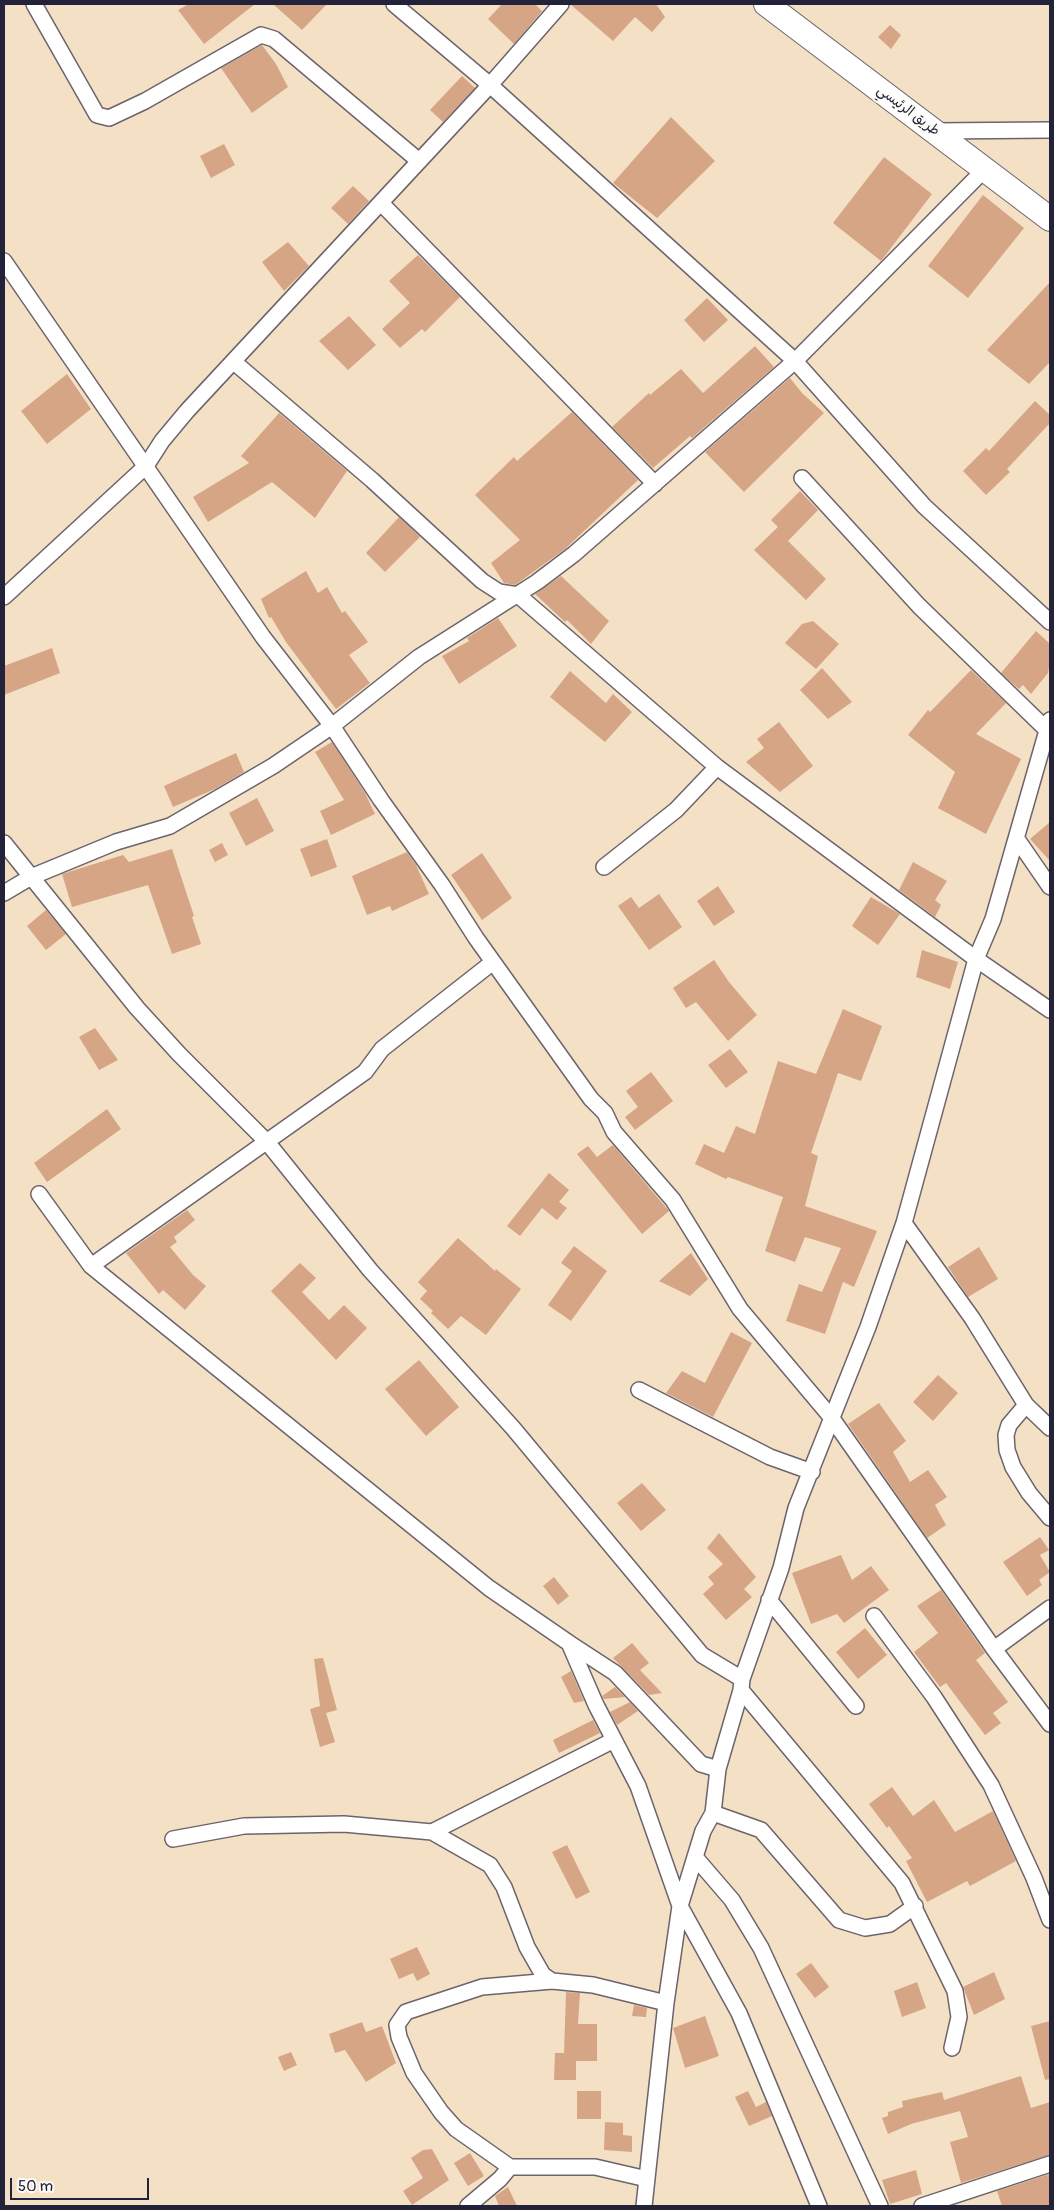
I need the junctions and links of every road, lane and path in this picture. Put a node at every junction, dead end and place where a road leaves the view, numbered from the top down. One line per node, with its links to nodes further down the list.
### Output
1 (34, 4): 8 (street)
2 (394, 4): 5 (street)
3 (561, 4): 5 (street)
4 (766, 4): 7 (main road, طريق الرئيسي)
5 (490, 85): 8 (street); 13 (street)
6 (1050, 130): 7 (street)
7 (935, 132): 9 (main road, طريق الرئيسي)
8 (419, 161): 10 (street)
9 (984, 170): 11 (main road, طريق الرئيسي); 13 (street)
10 (381, 203): 14 (street); 17 (street)
11 (1050, 219)
12 (4, 261): 15 (street)
13 (795, 361): 17 (street); 20 (street)
14 (234, 362): 15 (street); 18 (street)
15 (146, 466): 19 (street); 22 (street)
16 (802, 478): 21 (street)
17 (655, 484): 18 (street)
18 (518, 595): 22 (street); 23 (street)
19 (4, 597)
20 (1050, 622)
21 (1049, 725): 24 (street)
22 (332, 726): 27 (street); 31 (street)
23 (717, 767): 26 (street); 30 (street)
24 (1016, 839): 28 (street); 30 (street)
25 (4, 843): 27 (street)
26 (604, 867)
27 (31, 877): 29 (street); 33 (street)
28 (1050, 887)
29 (4, 893)
30 (976, 959): 32 (street); 35 (street)
31 (493, 962): 33 (street); 39 (street)
32 (1050, 1010)
33 (267, 1142): 36 (street); 48 (street)
34 (39, 1194): 36 (street)
35 (904, 1223): 38 (street); 39 (street)
36 (91, 1266): 46 (street)
37 (639, 1390): 41 (street)
38 (1026, 1405): 40 (street); 42 (street)
39 (831, 1417): 41 (street); 47 (street)
40 (1050, 1428)
41 (812, 1472): 43 (street)
42 (1050, 1518)
43 (769, 1600): 48 (street); 49 (street)
44 (1050, 1608): 47 (street)
45 (874, 1616): 59 (street)
46 (569, 1643): 51 (street); 52 (street)
47 (994, 1649): 50 (street)
48 (742, 1684): 52 (street); 58 (street)
49 (856, 1706)
50 (1050, 1724)
51 (614, 1740): 54 (street); 57 (street)
52 (718, 1769): 53 (street)
53 (713, 1813): 56 (street); 58 (street)
54 (432, 1832): 55 (street); 60 (street)
55 (173, 1839)
56 (695, 1857): 57 (street); 69 (street)
57 (680, 1906): 61 (street); 68 (street)
58 (915, 1906): 62 (street)
59 (1050, 1920)
60 (552, 1981): 61 (street); 64 (street)
61 (666, 2003): 65 (street)
62 (952, 2048)
63 (1050, 2164): 70 (street)
64 (510, 2167): 65 (street); 66 (street)
65 (646, 2179): 67 (street)
66 (468, 2206)
67 (644, 2206)
68 (819, 2206)
69 (880, 2206)
70 (922, 2206)

